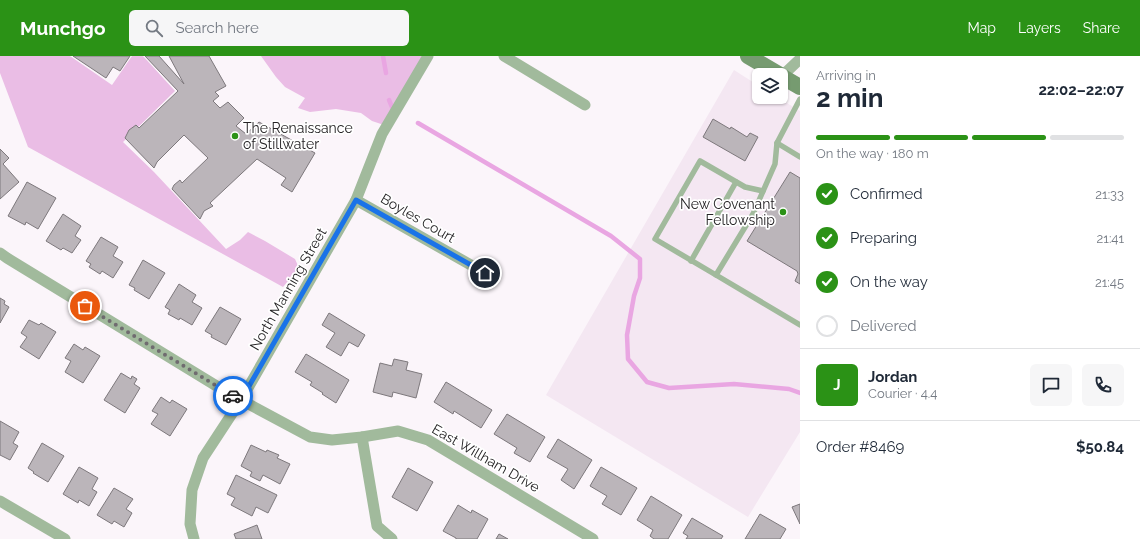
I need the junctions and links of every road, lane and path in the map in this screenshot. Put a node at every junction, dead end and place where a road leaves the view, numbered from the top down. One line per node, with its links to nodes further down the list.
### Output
1 (428, 56): 15 (street, North Manning Street)
2 (504, 56): 10 (street)
3 (748, 56): 5 (main road)
4 (800, 59): 6 (street)
5 (768, 68)
6 (788, 70)
7 (788, 80): 8 (main road)
8 (800, 87)
9 (800, 99): 11 (lane)
10 (585, 105)
11 (777, 143): 12 (lane); 14 (lane)
12 (800, 157)
13 (736, 182): 14 (lane); 17 (lane); 17 (lane)
14 (763, 191): 19 (lane)
15 (356, 200): 18 (street, Boyles Court); 21 (street, North Manning Street)
16 (0, 253): 21 (street, East Willham Drive)
17 (691, 260): 19 (lane)
18 (485, 273)
19 (716, 275): 20 (lane)
20 (800, 326)
21 (241, 400): 22 (street, East Willham Drive); 25 (street, North Manning Street)
22 (362, 437): 26 (street); 27 (street, East Willham Drive)
23 (0, 501): 24 (street)
24 (65, 539)
25 (194, 539)
26 (392, 539)
27 (593, 539)

